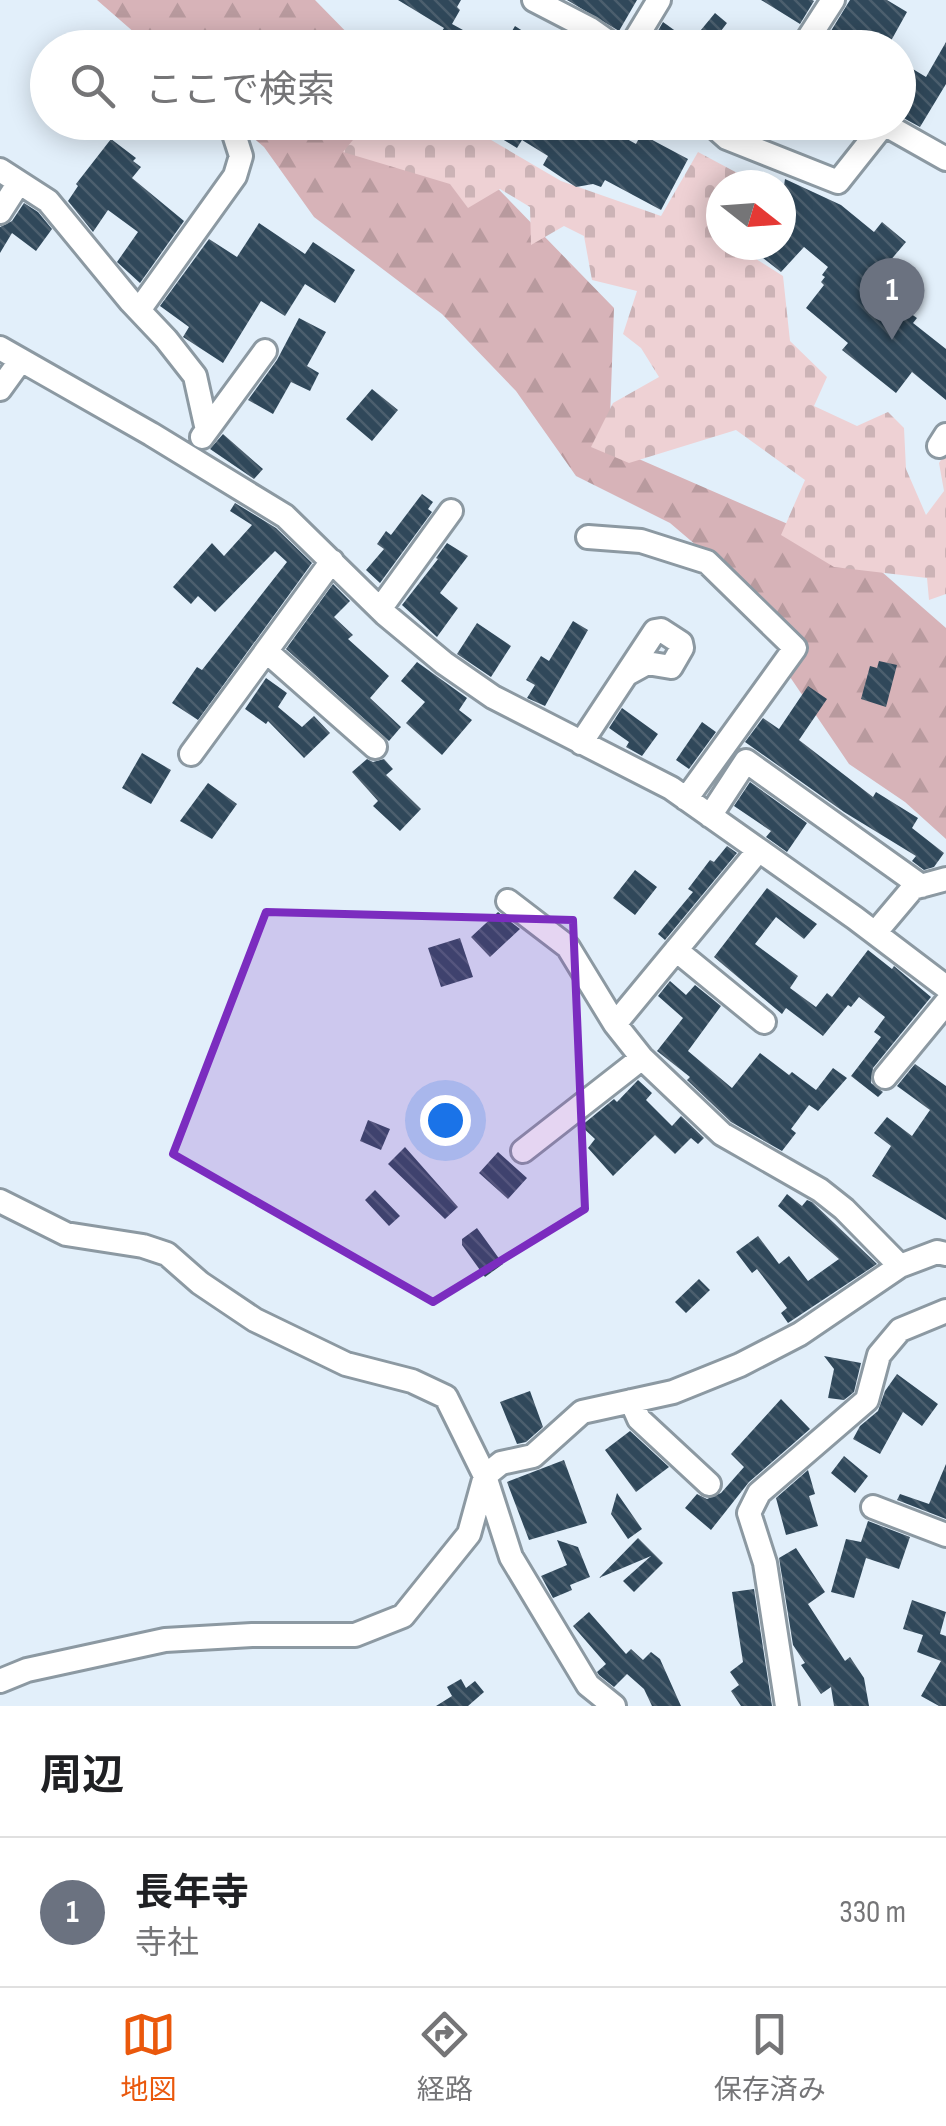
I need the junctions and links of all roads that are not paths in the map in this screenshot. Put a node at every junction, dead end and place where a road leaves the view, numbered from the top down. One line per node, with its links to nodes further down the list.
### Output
1 (534, 0): 4 (street)
2 (659, 0): 5 (street)
3 (833, 0): 6 (street)
4 (591, 30)
5 (641, 30)
6 (814, 30)
7 (236, 140): 16 (street)
8 (732, 140): 12 (street)
9 (741, 140): 12 (street)
10 (871, 140): 12 (street)
11 (912, 140): 13 (street)
12 (739, 143)
13 (946, 159)
14 (9, 177): 15 (street); 16 (street)
15 (0, 212)
16 (139, 310): 21 (street)
17 (0, 348): 19 (street)
18 (265, 351): 21 (street)
19 (21, 360): 20 (street); 22 (street)
20 (0, 389)
21 (207, 430): 22 (street)
22 (188, 456): 25 (street)
23 (451, 511): 26 (street)
24 (588, 537): 32 (street)
25 (332, 561): 26 (street); 27 (street)
26 (380, 609): 29 (street)
27 (266, 651): 30 (street); 31 (street)
28 (627, 674): 29 (street)
29 (581, 743): 32 (street)
30 (375, 747)
31 (191, 754)
32 (686, 798): 33 (street)
33 (710, 816): 34 (street); 36 (street)
34 (758, 851): 38 (street); 39 (street)
35 (946, 879): 36 (street)
36 (921, 886): 38 (street)
37 (508, 901): 43 (street)
38 (875, 933): 40 (street)
39 (676, 950): 42 (street); 43 (street)
40 (946, 987)
41 (946, 1003): 45 (street)
42 (764, 1022)
43 (615, 1024): 44 (street)
44 (642, 1058): 46 (street); 49 (street)
45 (885, 1077)
46 (523, 1151)
47 (0, 1201): 52 (street)
48 (946, 1254): 49 (street)
49 (900, 1266): 51 (street)
50 (946, 1310): 58 (street)
51 (632, 1401): 52 (street); 53 (street)
52 (486, 1476): 56 (street); 57 (street)
53 (708, 1484)
54 (873, 1506): 55 (street)
55 (946, 1535)
56 (0, 1681)
57 (614, 1706)
58 (787, 1706)

